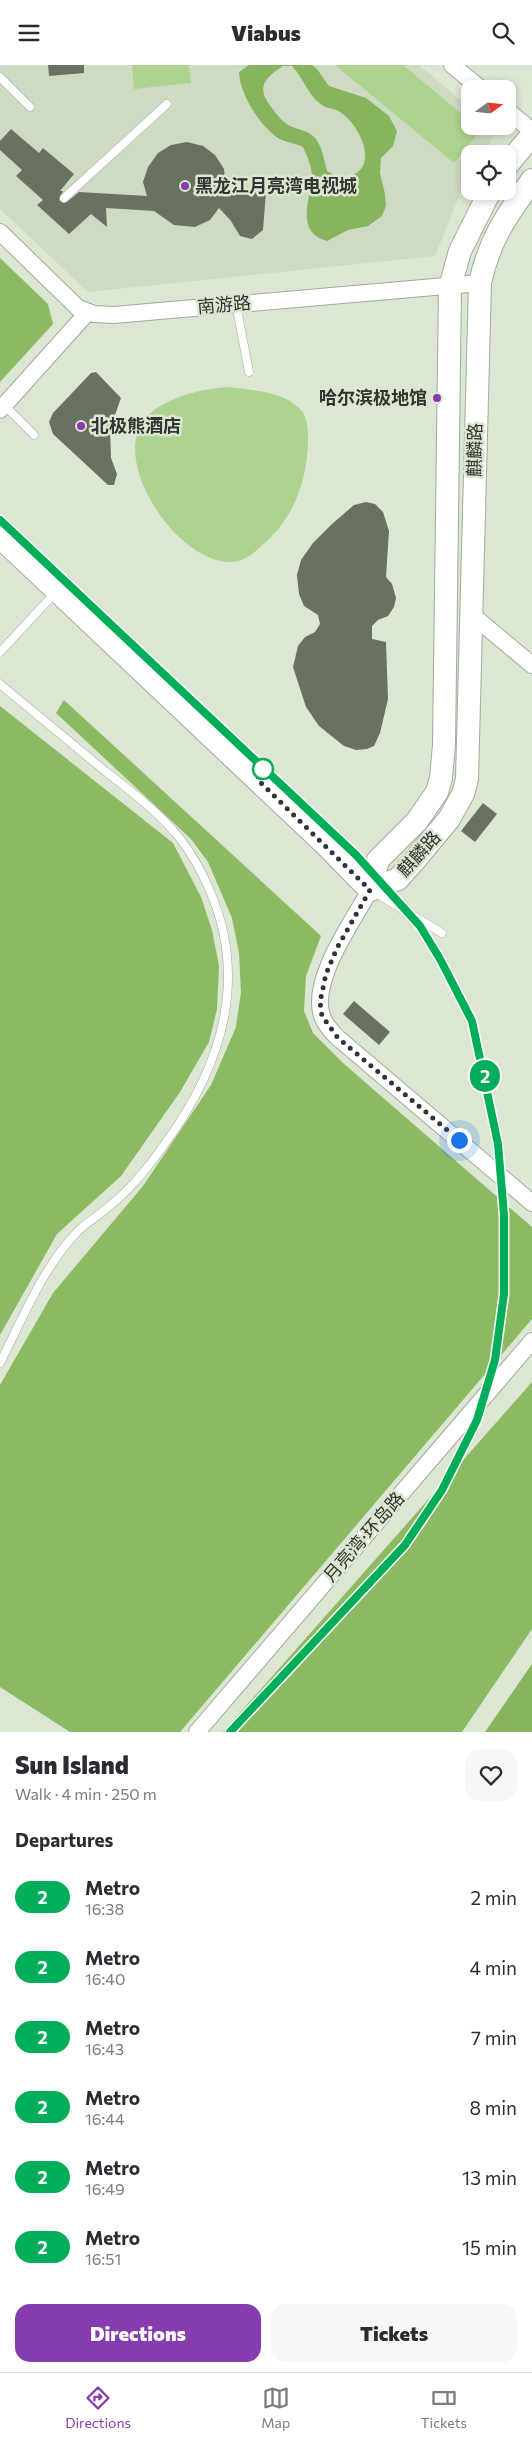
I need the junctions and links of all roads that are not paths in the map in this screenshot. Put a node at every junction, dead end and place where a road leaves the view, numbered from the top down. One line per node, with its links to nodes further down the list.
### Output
1 (452, 65): 3 (street)
2 (0, 77): 5 (lane)
3 (470, 80)
4 (167, 104): 11 (lane)
5 (30, 107)
6 (516, 118): 7 (street)
7 (532, 131)
8 (532, 135): 9 (main road)
9 (516, 154)
10 (532, 180): 14 (main road, 麒麟路)
11 (64, 198)
12 (486, 200): 15 (main road, 麒麟路)
13 (0, 232): 17 (street, 南游路)
14 (480, 283): 15 (street, 南游路); 23 (main road, 麒麟路)
15 (450, 287): 16 (street, 南游路); 27 (main road, 麒麟路)
16 (236, 304): 17 (street, 南游路); 18 (lane)
17 (88, 312): 19 (street)
18 (249, 372)
19 (2, 408): 20 (lane)
20 (34, 435)
21 (0, 537): 22 (main road)
22 (57, 591): 24 (lane); 27 (main road)
23 (471, 614): 25 (street); 27 (main road, 麒麟路)
24 (0, 652)
25 (532, 665)
26 (0, 685): 31 (lane)
27 (370, 890): 28 (lane); 29 (street)
28 (442, 933)
29 (532, 1203)
30 (532, 1341): 32 (street, 月亮湾·环岛路)
31 (0, 1363)
32 (197, 1732)

